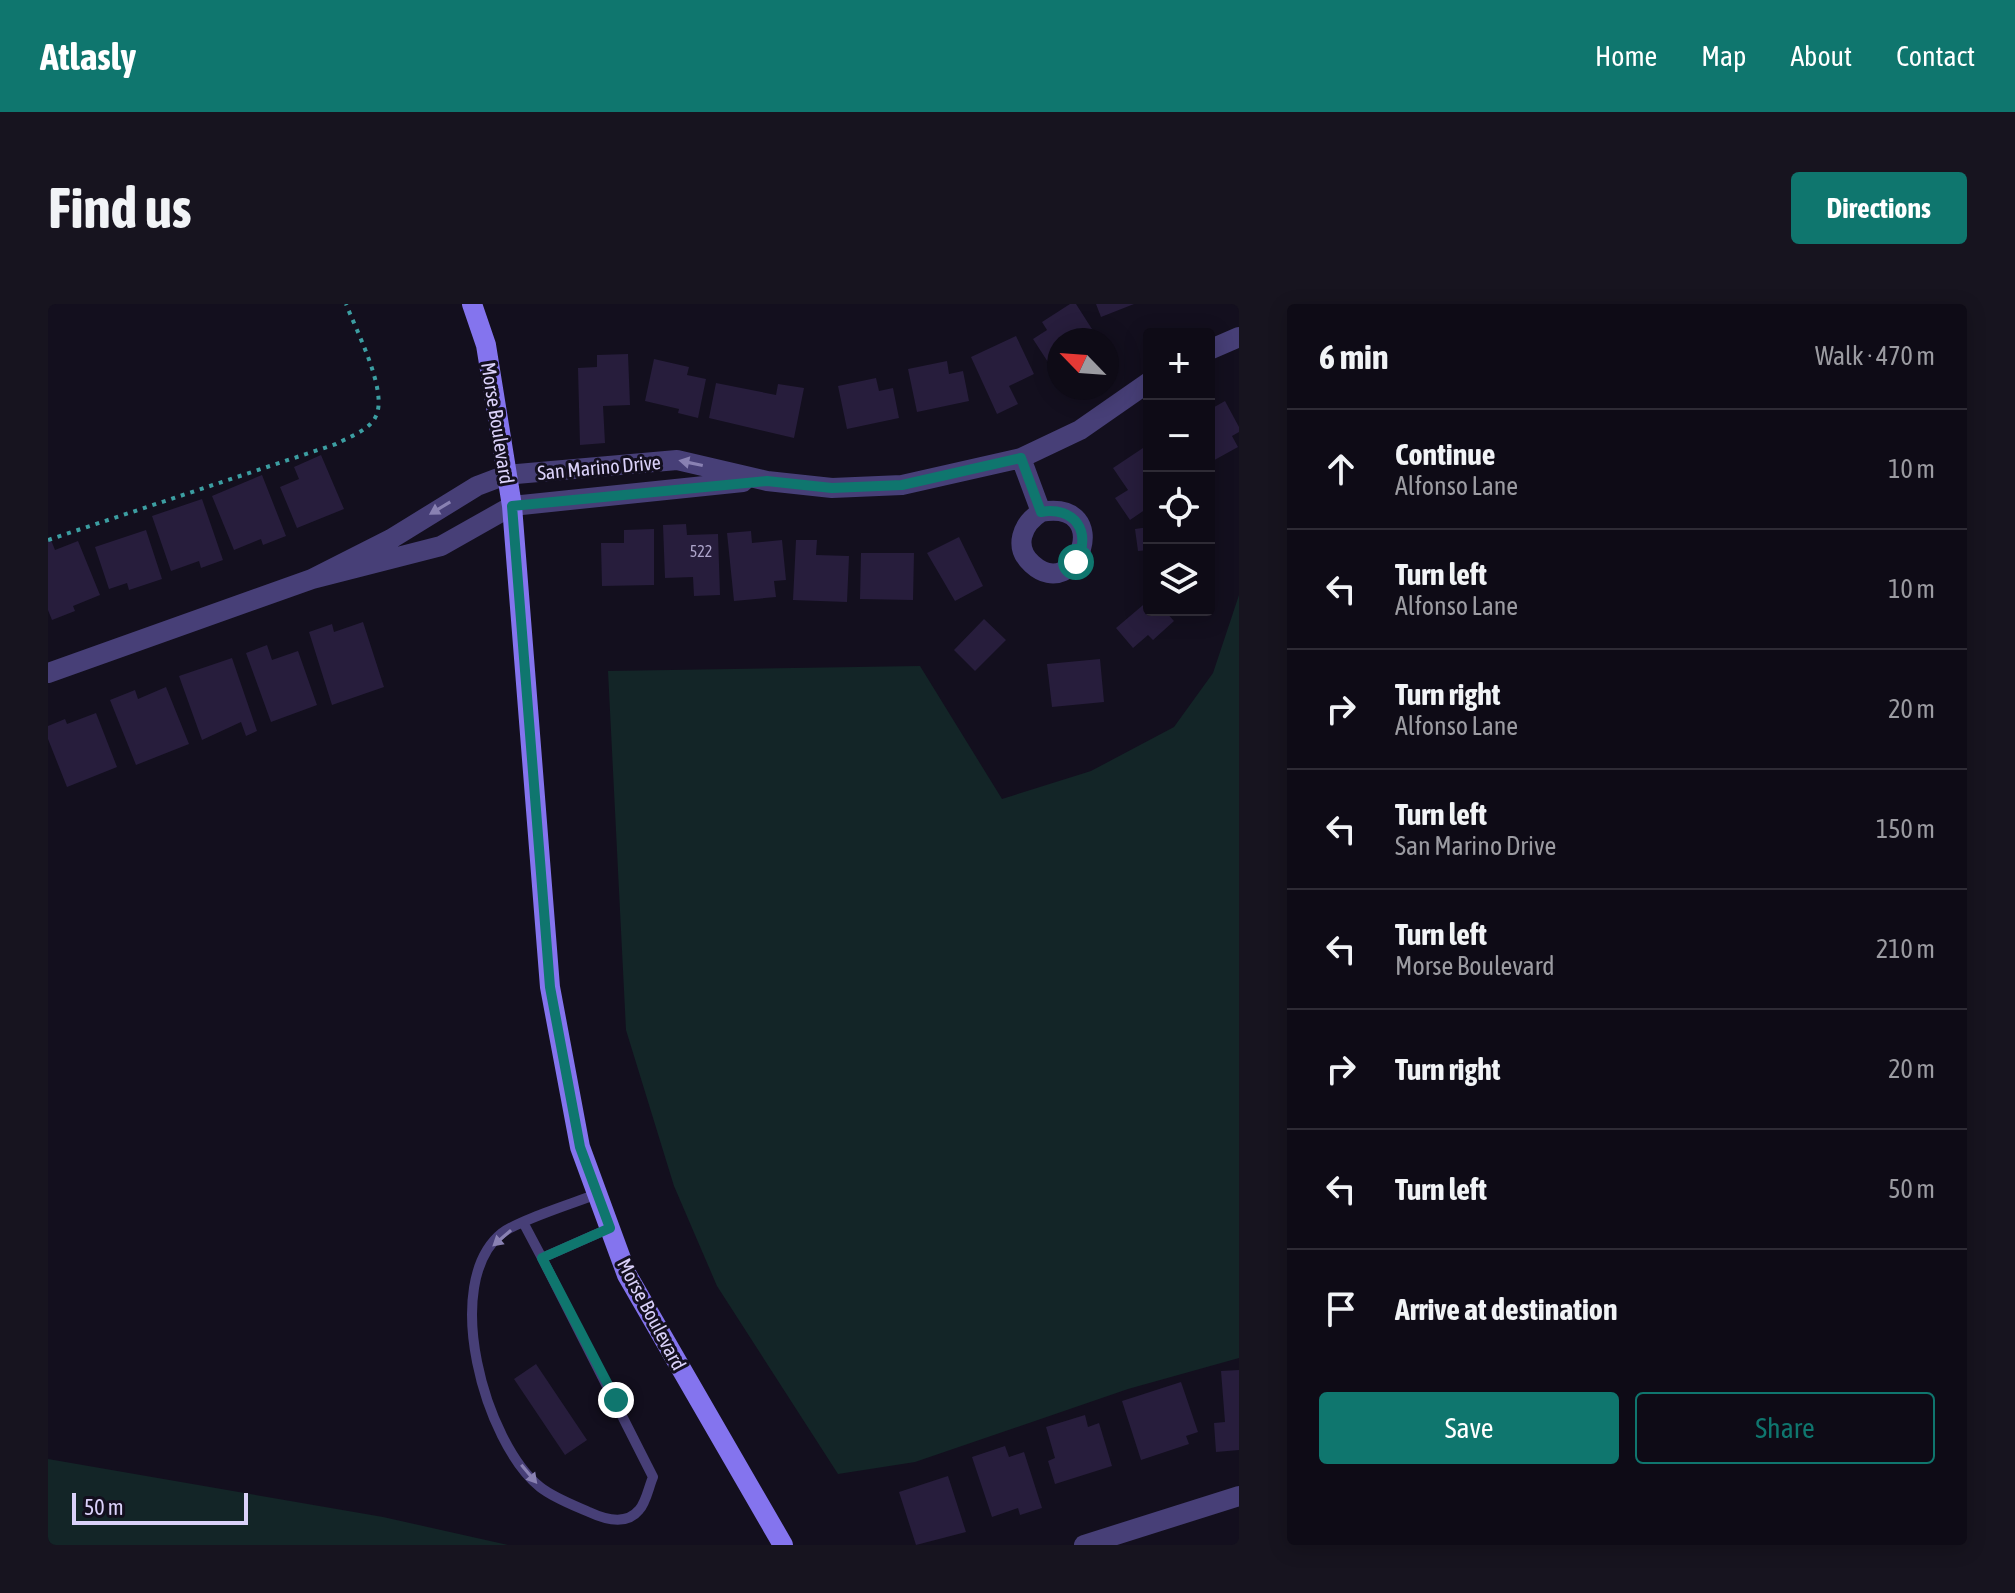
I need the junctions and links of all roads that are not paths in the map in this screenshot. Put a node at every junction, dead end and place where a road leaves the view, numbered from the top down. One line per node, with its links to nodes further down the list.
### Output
1 (472, 304): 6 (street, Morse Boulevard)
2 (1239, 337): 3 (street)
3 (1215, 347)
4 (1143, 386): 5 (street, San Marino Drive)
5 (1021, 458): 7 (street, San Marino Drive); 9 (street)
6 (506, 475): 7 (street, San Marino Drive, one-way to 6); 8 (street, Morse Boulevard); 10 (street, San Marino Drive, one-way to 10)
7 (767, 481): 8 (street, San Marino Drive)
8 (512, 506): 10 (street, San Marino Drive); 12 (street, Morse Boulevard)
9 (1041, 512)
10 (312, 579): 11 (street, San Marino Drive)
11 (48, 673)
12 (597, 1194): 13 (lane); 14 (street, Morse Boulevard)
13 (524, 1224): 15 (lane); 15 (lane, one-way to 15)
14 (610, 1228): 15 (lane); 17 (street, Morse Boulevard)
15 (542, 1258)
16 (1239, 1496): 18 (street)
17 (783, 1545)
18 (1084, 1545)

